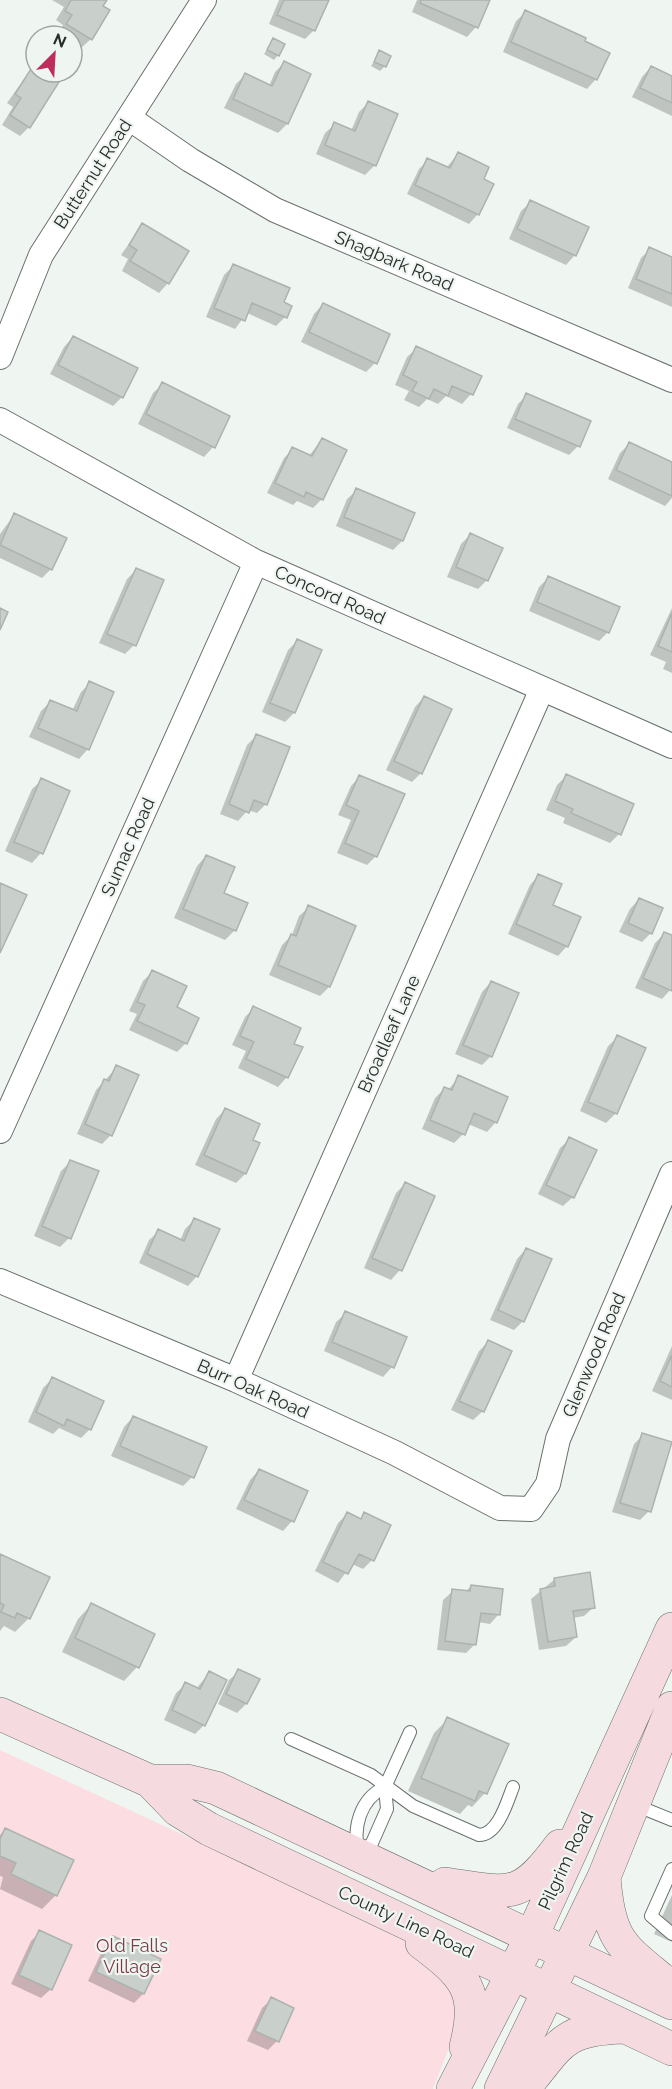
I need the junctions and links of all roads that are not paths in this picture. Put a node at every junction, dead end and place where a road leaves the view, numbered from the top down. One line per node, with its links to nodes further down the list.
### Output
1 (204, 0): 2 (street, Butternut Road)
2 (129, 118): 3 (street, Butternut Road); 4 (street, Shagbark Road)
3 (0, 357)
4 (672, 380)
5 (0, 420): 6 (street, Concord Road)
6 (256, 562): 7 (street, Concord Road); 9 (street, Sumac Road)
7 (542, 689): 8 (street, Concord Road); 12 (street, Broadleaf Lane)
8 (672, 746)
9 (0, 1131)
10 (672, 1174): 13 (street, Glenwood Road)
11 (0, 1281): 12 (street, Burr Oak Road)
12 (236, 1380): 13 (street, Burr Oak Road)
13 (500, 1508)
14 (672, 1629): 22 (main road, Pilgrim Road)
15 (672, 1708): 23 (main road)
16 (0, 1714): 19 (main road, County Line Road)
17 (410, 1732): 20 (lane)
18 (291, 1739): 20 (lane)
19 (150, 1781): 25 (main road, County Line Road); 29 (main road, County Line Road)
20 (385, 1787): 21 (lane); 25 (lane); 25 (lane)
21 (513, 1787)
22 (599, 1790): 23 (main road); 28 (main road); 32 (main road, Pilgrim Road)
23 (635, 1804): 24 (lane); 27 (main road)
24 (672, 1820)
25 (359, 1854): 28 (main road, County Line Road); 29 (main road)
26 (672, 1869): 31 (lane)
27 (603, 1877): 33 (main road); 35 (main road)
28 (412, 1879): 32 (main road, County Line Road)
29 (344, 1892): 30 (main road, County Line Road)
30 (373, 1905): 34 (main road, County Line Road); 40 (main road)
31 (672, 1934)
32 (532, 1936): 33 (main road, County Line Road); 34 (main road, Pilgrim Road)
33 (568, 1953): 36 (main road); 37 (main road, County Line Road)
34 (513, 1973): 36 (main road, County Line Road); 40 (main road, Pilgrim Road)
35 (672, 1988)
36 (549, 1991): 38 (main road, County Line Road); 41 (main road)
37 (672, 2003)
38 (624, 2027): 39 (main road, County Line Road); 42 (main road)
39 (672, 2049)
40 (452, 2089)
41 (501, 2089)
42 (523, 2089)

